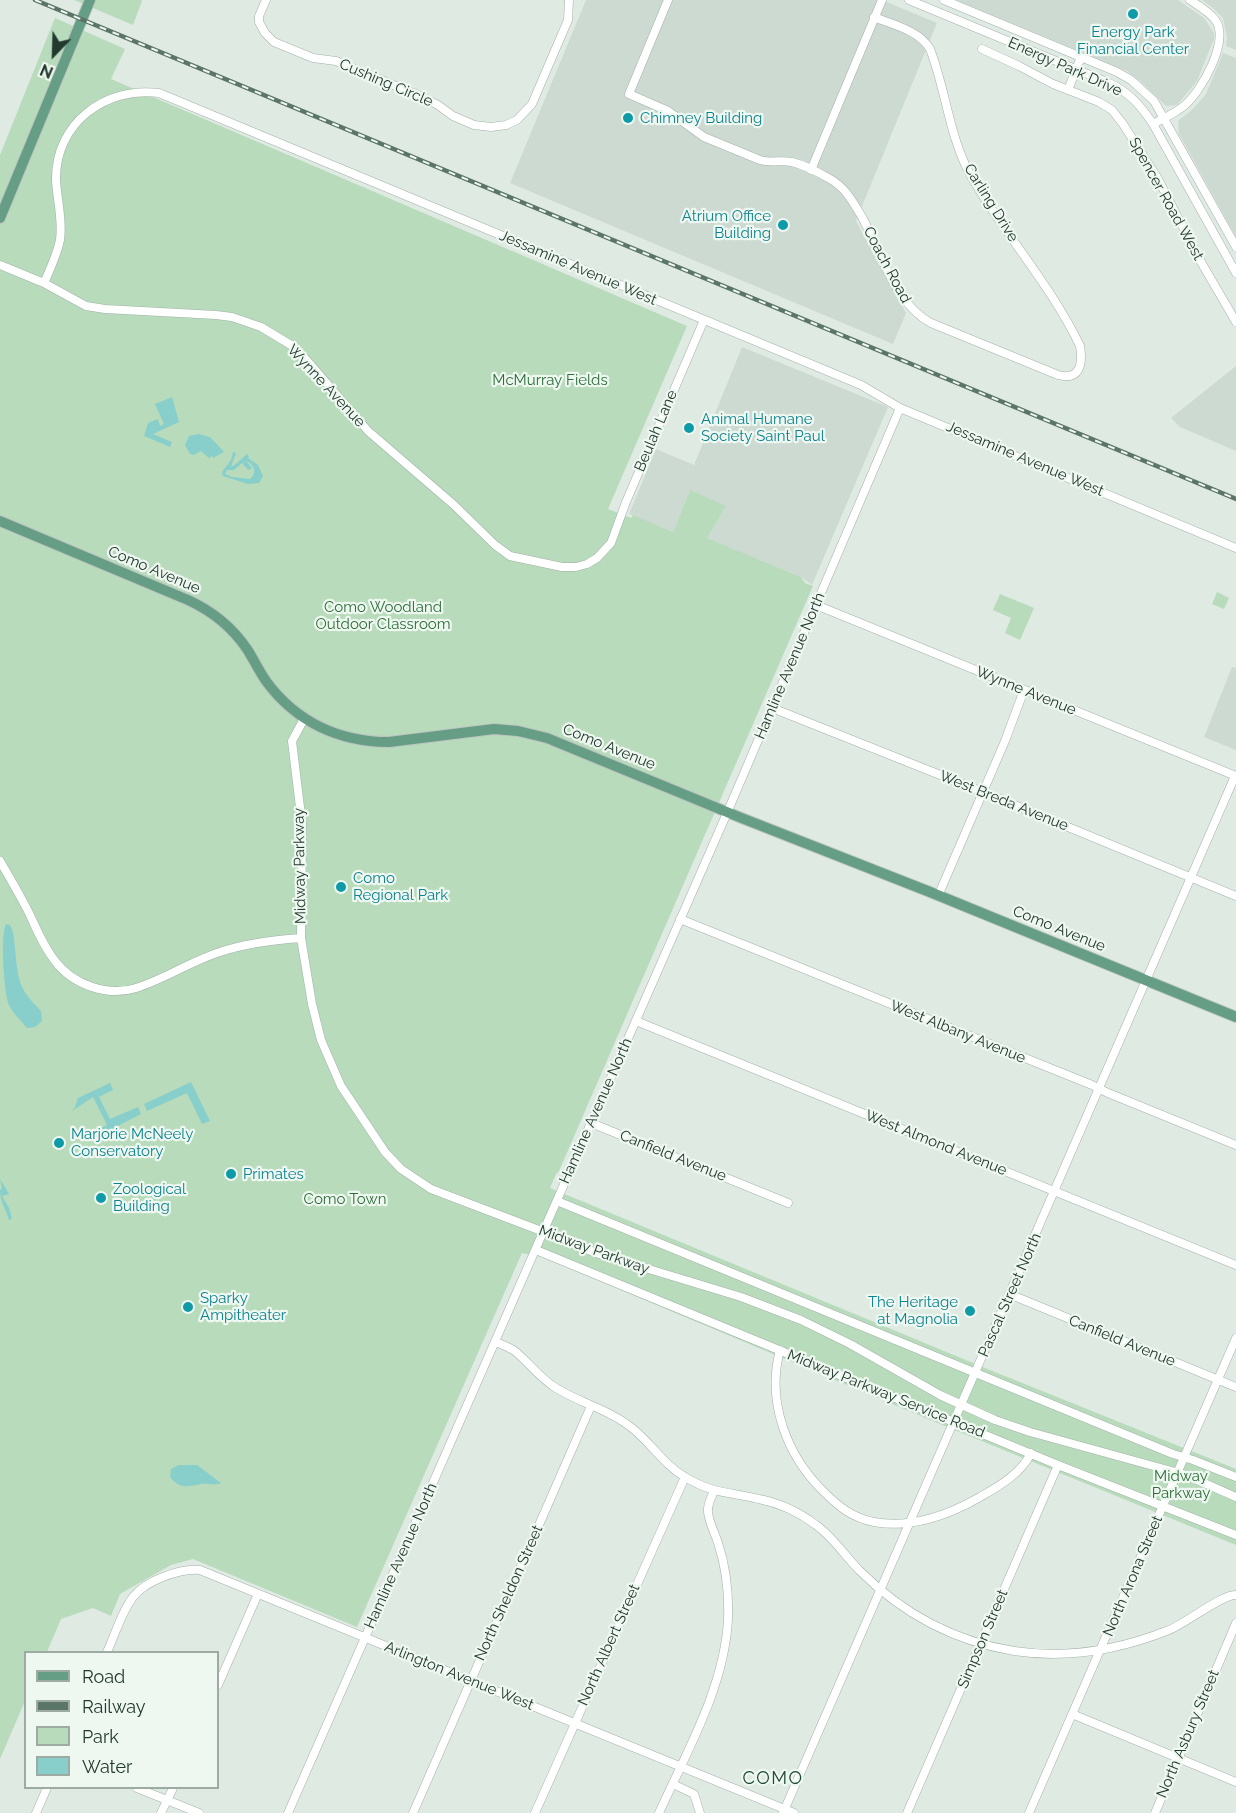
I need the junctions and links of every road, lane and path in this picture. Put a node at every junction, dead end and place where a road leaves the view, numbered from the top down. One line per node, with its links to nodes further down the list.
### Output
1 (90, 0): 17 (main road)
2 (266, 0): 3 (street, Cushing Circle)
3 (569, 0)
4 (668, 0): 16 (street, Coach Road)
5 (882, 0): 9 (street)
6 (909, 0): 12 (street, Energy Park Drive)
7 (944, 0): 11 (street, Energy Park Drive)
8 (1190, 0): 14 (street)
9 (874, 17): 16 (street); 24 (street, Carling Drive)
10 (982, 49): 13 (street, Spencer Road West)
11 (1081, 57): 12 (street); 14 (street, Energy Park Drive)
12 (1076, 69): 13 (street); 15 (street, Energy Park Drive)
13 (1068, 90): 23 (street, Spencer Road West)
14 (1164, 118): 15 (street); 18 (street, Energy Park Drive)
15 (1153, 124): 20 (street, Energy Park Drive)
16 (812, 170): 24 (street, Coach Road)
17 (0, 218)
18 (1236, 247)
19 (0, 265): 21 (street, Wynne Avenue)
20 (1236, 273)
21 (44, 284): 22 (street, Jessamine Avenue West); 27 (street, Wynne Avenue)
22 (704, 320): 25 (street, Jessamine Avenue West); 27 (street, Beulah Lane)
23 (1236, 322)
24 (1077, 373)
25 (900, 408): 28 (street, Jessamine Avenue West); 29 (street, Hamline Avenue North)
26 (0, 521): 32 (main road, Como Avenue)
27 (611, 543)
28 (1236, 548)
29 (816, 605): 30 (street, Wynne Avenue); 31 (street, Hamline Avenue North)
30 (1024, 690): 33 (street, Wynne Avenue); 34 (street)
31 (772, 708): 34 (street, West Breda Avenue); 35 (street, Hamline Avenue North)
32 (304, 719): 35 (main road, Como Avenue); 41 (street, Midway Parkway)
33 (1236, 776): 37 (street, Pascal Street North)
34 (983, 792): 37 (street, West Breda Avenue); 38 (street)
35 (728, 813): 38 (main road, Como Avenue); 40 (street, Hamline Avenue North)
36 (0, 861): 41 (street)
37 (1191, 878): 39 (street, West Breda Avenue); 42 (street, Pascal Street North)
38 (938, 896): 42 (main road, Como Avenue)
39 (1236, 896)
40 (680, 919): 44 (street, Hamline Avenue North); 45 (street, West Albany Avenue)
41 (301, 938): 51 (street, Midway Parkway)
42 (1146, 981): 43 (main road, Como Avenue); 45 (street, Pascal Street North)
43 (1236, 1017)
44 (636, 1021): 46 (street, Hamline Avenue North); 48 (street, West Almond Avenue)
45 (1099, 1089): 47 (street, West Albany Avenue); 48 (street, Pascal Street North)
46 (591, 1122): 49 (street, Hamline Avenue North); 50 (street, Canfield Avenue)
47 (1236, 1146)
48 (1055, 1191): 53 (street, West Almond Avenue); 54 (street, Pascal Street North)
49 (557, 1201): 51 (street, Hamline Avenue North); 58 (street)
50 (788, 1203)
51 (544, 1232): 52 (street, Hamline Avenue North); 62 (street, Midway Parkway)
52 (536, 1250): 56 (street, Hamline Avenue North); 57 (street, Midway Parkway Service Road)
53 (1236, 1265)
54 (1009, 1294): 58 (street, Pascal Street North); 59 (street, Canfield Avenue)
55 (1236, 1338): 59 (street, North Arona Street)
56 (495, 1342): 61 (street); 79 (street, Hamline Avenue North)
57 (780, 1350): 63 (street, Midway Parkway Service Road); 73 (street)
58 (975, 1373): 62 (street, Pascal Street North); 65 (street)
59 (1217, 1380): 60 (street, Canfield Avenue); 65 (street, North Arona Street)
60 (1236, 1387)
61 (591, 1406): 68 (street); 83 (street, North Sheldon Street)
62 (961, 1406): 63 (street, Pascal Street North); 67 (street, Midway Parkway)
63 (954, 1422): 64 (street, Midway Parkway Service Road); 73 (street, Pascal Street North)
64 (1031, 1453): 66 (street, Midway Parkway Service Road); 73 (street)
65 (1183, 1457): 67 (street, North Arona Street); 69 (street)
66 (1058, 1465): 72 (street, Midway Parkway Service Road); 80 (street, Simpson Street)
67 (1177, 1473): 71 (street, Midway Parkway); 72 (street, North Arona Street)
68 (685, 1477): 70 (street); 86 (street, North Albert Street)
69 (1236, 1477)
70 (714, 1491): 75 (street); 88 (street)
71 (1236, 1497)
72 (1163, 1507): 74 (street, Midway Parkway Service Road); 81 (street, North Arona Street)
73 (910, 1523): 75 (street, Pascal Street North)
74 (1236, 1535)
75 (881, 1590): 80 (street); 95 (street, Pascal Street North)
76 (258, 1594): 79 (street, Arlington Avenue West); 82 (street, Arlington Avenue West); 84 (street)
77 (1236, 1595): 81 (street)
78 (1236, 1623): 87 (street, North Asbury Street)
79 (366, 1638): 83 (street, Arlington Avenue West); 99 (street, Hamline Avenue North)
80 (981, 1644): 81 (street); 105 (street, Simpson Street)
81 (1101, 1650): 85 (street, North Arona Street)
82 (108, 1651)
83 (470, 1681): 86 (street, Arlington Avenue West); 100 (street, North Sheldon Street)
84 (219, 1683)
85 (1072, 1714): 87 (street); 106 (street, North Arona Street)
86 (574, 1723): 88 (street, Arlington Avenue West); 101 (street, North Albert Street)
87 (1178, 1759): 89 (street); 107 (street, North Asbury Street)
88 (680, 1767): 90 (street); 95 (street, Arlington Avenue West)
89 (1236, 1782)
90 (672, 1784): 102 (street); 103 (street)
91 (47, 1789): 96 (street)
92 (140, 1789): 94 (street)
93 (172, 1789): 94 (street)
94 (167, 1800): 97 (street); 98 (street)
95 (784, 1811): 104 (street, Arlington Avenue West)
96 (36, 1813)
97 (161, 1813)
98 (199, 1813)
99 (288, 1813)
100 (413, 1813)
101 (535, 1813)
102 (659, 1813)
103 (699, 1813)
104 (794, 1813)
105 (907, 1813)
106 (1029, 1813)
107 (1155, 1813)

